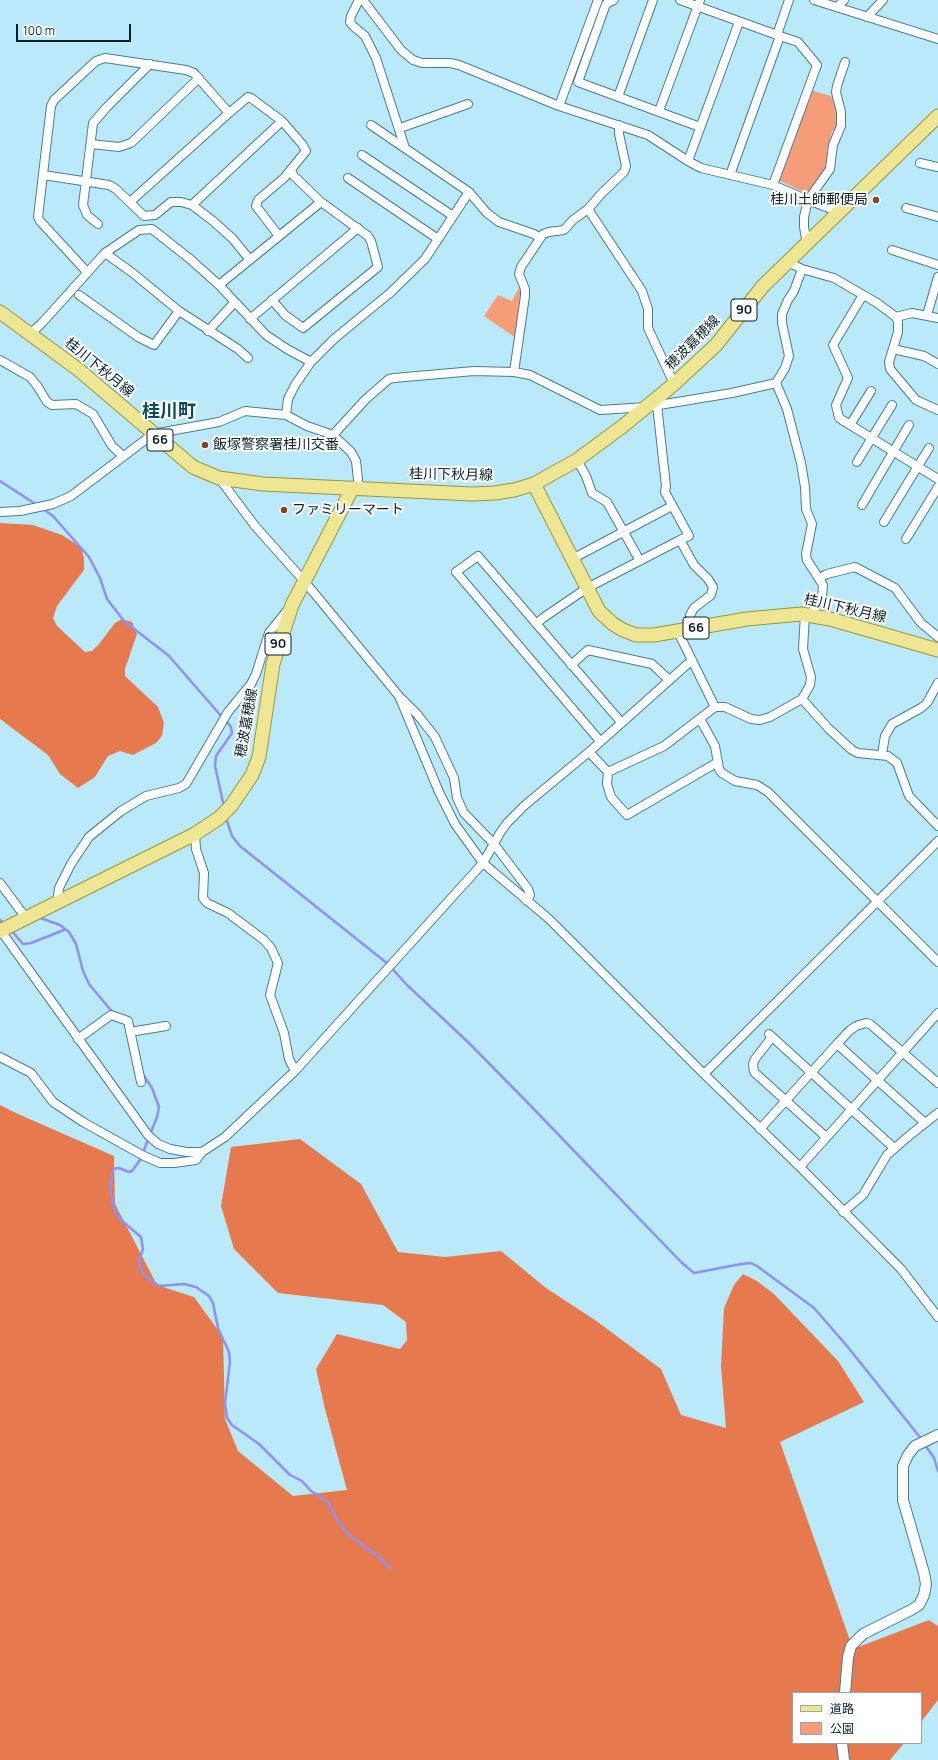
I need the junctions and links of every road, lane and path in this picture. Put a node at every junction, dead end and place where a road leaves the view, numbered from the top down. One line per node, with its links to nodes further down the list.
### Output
1 (359, 0): 30 (street)
2 (363, 0): 22 (street)
3 (598, 0): 22 (street)
4 (614, 0): 20 (street)
5 (653, 0): 20 (street)
6 (680, 0): 11 (street)
7 (789, 0): 15 (street)
8 (814, 0): 12 (street)
9 (844, 0): 12 (street)
10 (883, 0): 13 (street)
11 (699, 3): 14 (street); 23 (street)
12 (837, 8): 13 (street)
13 (867, 17): 16 (street)
14 (738, 22): 15 (street); 29 (street)
15 (779, 36): 39 (street); 42 (street)
16 (938, 39)
17 (845, 62): 44 (street)
18 (150, 64): 19 (street); 31 (street); 38 (street)
19 (199, 78): 24 (street); 31 (street)
20 (618, 97): 23 (street)
21 (468, 104): 30 (street)
22 (559, 106): 28 (street)
23 (660, 111): 29 (street)
24 (229, 113): 26 (street); 45 (street)
25 (938, 116): 50 (main road, 穂波嘉穂線 / 90)
26 (282, 121): 37 (street); 47 (street)
27 (371, 125): 32 (street)
28 (619, 125): 34 (street); 49 (street)
29 (700, 127): 34 (street)
30 (400, 128): 32 (street)
31 (91, 144): 41 (street)
32 (405, 148): 43 (street)
33 (362, 155): 51 (street)
34 (688, 161): 39 (street)
35 (920, 163): 36 (street)
36 (938, 167)
37 (291, 170): 46 (street); 55 (street)
38 (43, 175): 41 (street); 65 (street)
39 (730, 175): 42 (street)
40 (348, 178): 56 (street)
41 (87, 181): 45 (street); 53 (street)
42 (774, 185): 44 (street)
43 (469, 192): 51 (street); 57 (street)
44 (808, 200): 50 (street); 58 (street)
45 (130, 202): 47 (street)
46 (321, 202): 54 (street); 55 (street)
47 (192, 205): 61 (street)
48 (906, 208): 52 (street)
49 (588, 209): 57 (street); 87 (street)
50 (839, 212): 58 (main road, 穂波嘉穂線 / 90)
51 (453, 216): 56 (street)
52 (938, 217)
53 (98, 224)
54 (358, 228): 70 (street); 70 (street)
55 (279, 236): 61 (street)
56 (438, 238): 83 (street)
57 (540, 238): 85 (street)
58 (807, 244): 62 (main road, 穂波嘉穂線 / 90)
59 (892, 250): 63 (street)
60 (105, 253): 65 (street); 67 (street); 72 (street)
61 (250, 260): 67 (street)
62 (788, 262): 64 (street); 87 (main road, 穂波嘉穂線 / 90)
63 (938, 265)
64 (802, 269): 69 (street); 86 (street)
65 (87, 272): 79 (street)
66 (938, 277): 74 (street)
67 (219, 285): 71 (street)
68 (79, 295): 72 (street)
69 (863, 295): 75 (street); 93 (street)
70 (272, 300): 77 (street)
71 (234, 303): 77 (street); 78 (street)
72 (179, 311): 78 (street)
73 (0, 312): 79 (main road, 桂川下秋月線 / 66)
74 (927, 315): 75 (street); 76 (street)
75 (896, 317): 80 (street)
76 (938, 318)
77 (250, 319): 83 (street)
78 (208, 331): 81 (street)
79 (30, 334): 95 (main road, 桂川下秋月線 / 66)
80 (893, 349): 84 (street); 91 (street)
81 (248, 358)
82 (0, 360): 100 (street)
83 (311, 362): 92 (street)
84 (938, 364)
85 (514, 372): 90 (street); 96 (street)
86 (776, 383): 90 (street); 118 (street)
87 (674, 384): 90 (main road, 穂波嘉穂線 / 90)
88 (871, 391): 93 (street)
89 (892, 405): 97 (street)
90 (652, 406): 101 (main road, 穂波嘉穂線 / 90); 110 (street)
91 (938, 410)
92 (286, 415): 95 (street); 96 (street)
93 (850, 425): 97 (street)
94 (909, 426): 99 (street)
95 (153, 434): 100 (street); 104 (main road, 桂川下秋月線 / 66)
96 (333, 435): 108 (street)
97 (871, 438): 99 (street); 102 (street)
98 (929, 448): 103 (street)
99 (894, 452): 103 (street); 109 (street)
100 (123, 456): 111 (street)
101 (577, 460): 106 (main road, 穂波嘉穂線 / 90); 113 (street)
102 (857, 462)
103 (918, 466): 105 (street); 112 (street)
104 (219, 478): 108 (main road, 桂川下秋月線 / 66); 119 (street)
105 (938, 479)
106 (534, 484): 108 (main road, 桂川下秋月線 / 66); 116 (main road, 桂川下秋月線 / 66)
107 (938, 487): 114 (street)
108 (356, 489): 119 (main road, 穂波嘉穂線 / 90)
109 (862, 505)
110 (672, 506): 113 (street); 115 (street)
111 (0, 512)
112 (884, 522)
113 (624, 531): 116 (street); 117 (street)
114 (906, 539)
115 (680, 540): 117 (street); 124 (street)
116 (572, 559): 120 (main road, 桂川下秋月線 / 66)
117 (640, 561): 120 (street)
118 (819, 578): 122 (street); 125 (street)
119 (305, 582): 121 (main road, 穂波嘉穂線 / 90); 131 (street)
120 (587, 588): 123 (street); 124 (main road, 桂川下秋月線 / 66)
121 (292, 605): 142 (main road, 穂波嘉穂線 / 90); 149 (street)
122 (808, 615): 124 (main road, 桂川下秋月線 / 66); 126 (main road, 桂川下秋月線 / 66); 132 (street)
123 (536, 624): 128 (street); 136 (street)
124 (684, 631): 127 (street)
125 (938, 638)
126 (938, 650)
127 (692, 660): 129 (street); 133 (street)
128 (571, 665): 129 (street); 135 (street)
129 (669, 680): 135 (street)
130 (938, 683): 138 (street)
131 (399, 696): 144 (street); 145 (street)
132 (802, 699): 133 (street); 138 (street)
133 (715, 707): 134 (street)
134 (700, 719): 139 (street); 140 (street)
135 (621, 722): 136 (street)
136 (600, 741): 137 (street)
137 (589, 752): 140 (street); 144 (street)
138 (882, 754): 141 (street)
139 (718, 762): 140 (street); 148 (street)
140 (608, 772)
141 (938, 826)
142 (196, 834): 149 (main road, 穂波嘉穂線 / 90); 160 (street)
143 (938, 841): 148 (street)
144 (494, 844): 145 (street); 147 (street)
145 (483, 864): 147 (street); 160 (street)
146 (0, 883): 150 (street)
147 (527, 901): 162 (street)
148 (877, 901): 152 (street); 162 (street)
149 (58, 903): 150 (main road, 穂波嘉穂線 / 90)
150 (26, 918): 151 (main road, 穂波嘉穂線 / 90)
151 (0, 931): 156 (street)
152 (938, 962)
153 (938, 1013): 158 (street)
154 (166, 1026): 155 (street)
155 (130, 1032): 156 (street); 164 (street)
156 (78, 1038): 173 (street)
157 (836, 1044): 158 (street); 161 (street); 163 (street)
158 (902, 1053): 163 (street); 165 (street)
159 (0, 1057): 173 (street)
160 (295, 1071): 173 (street)
161 (812, 1072): 166 (street); 166 (street); 167 (street)
162 (704, 1074): 170 (street)
163 (878, 1080): 167 (street); 169 (street)
164 (141, 1082)
165 (938, 1083)
166 (786, 1101): 170 (street); 171 (street)
167 (852, 1108): 171 (street); 172 (street)
168 (938, 1113): 169 (street)
169 (925, 1123): 172 (street)
170 (760, 1129): 174 (street)
171 (826, 1137): 174 (street)
172 (894, 1148): 175 (street)
173 (202, 1152)
174 (800, 1167): 175 (street)
175 (844, 1212): 176 (street)
176 (938, 1317)
177 (933, 1437): 178 (street)
178 (845, 1692)
179 (842, 1744): 180 (street)
180 (844, 1760)

